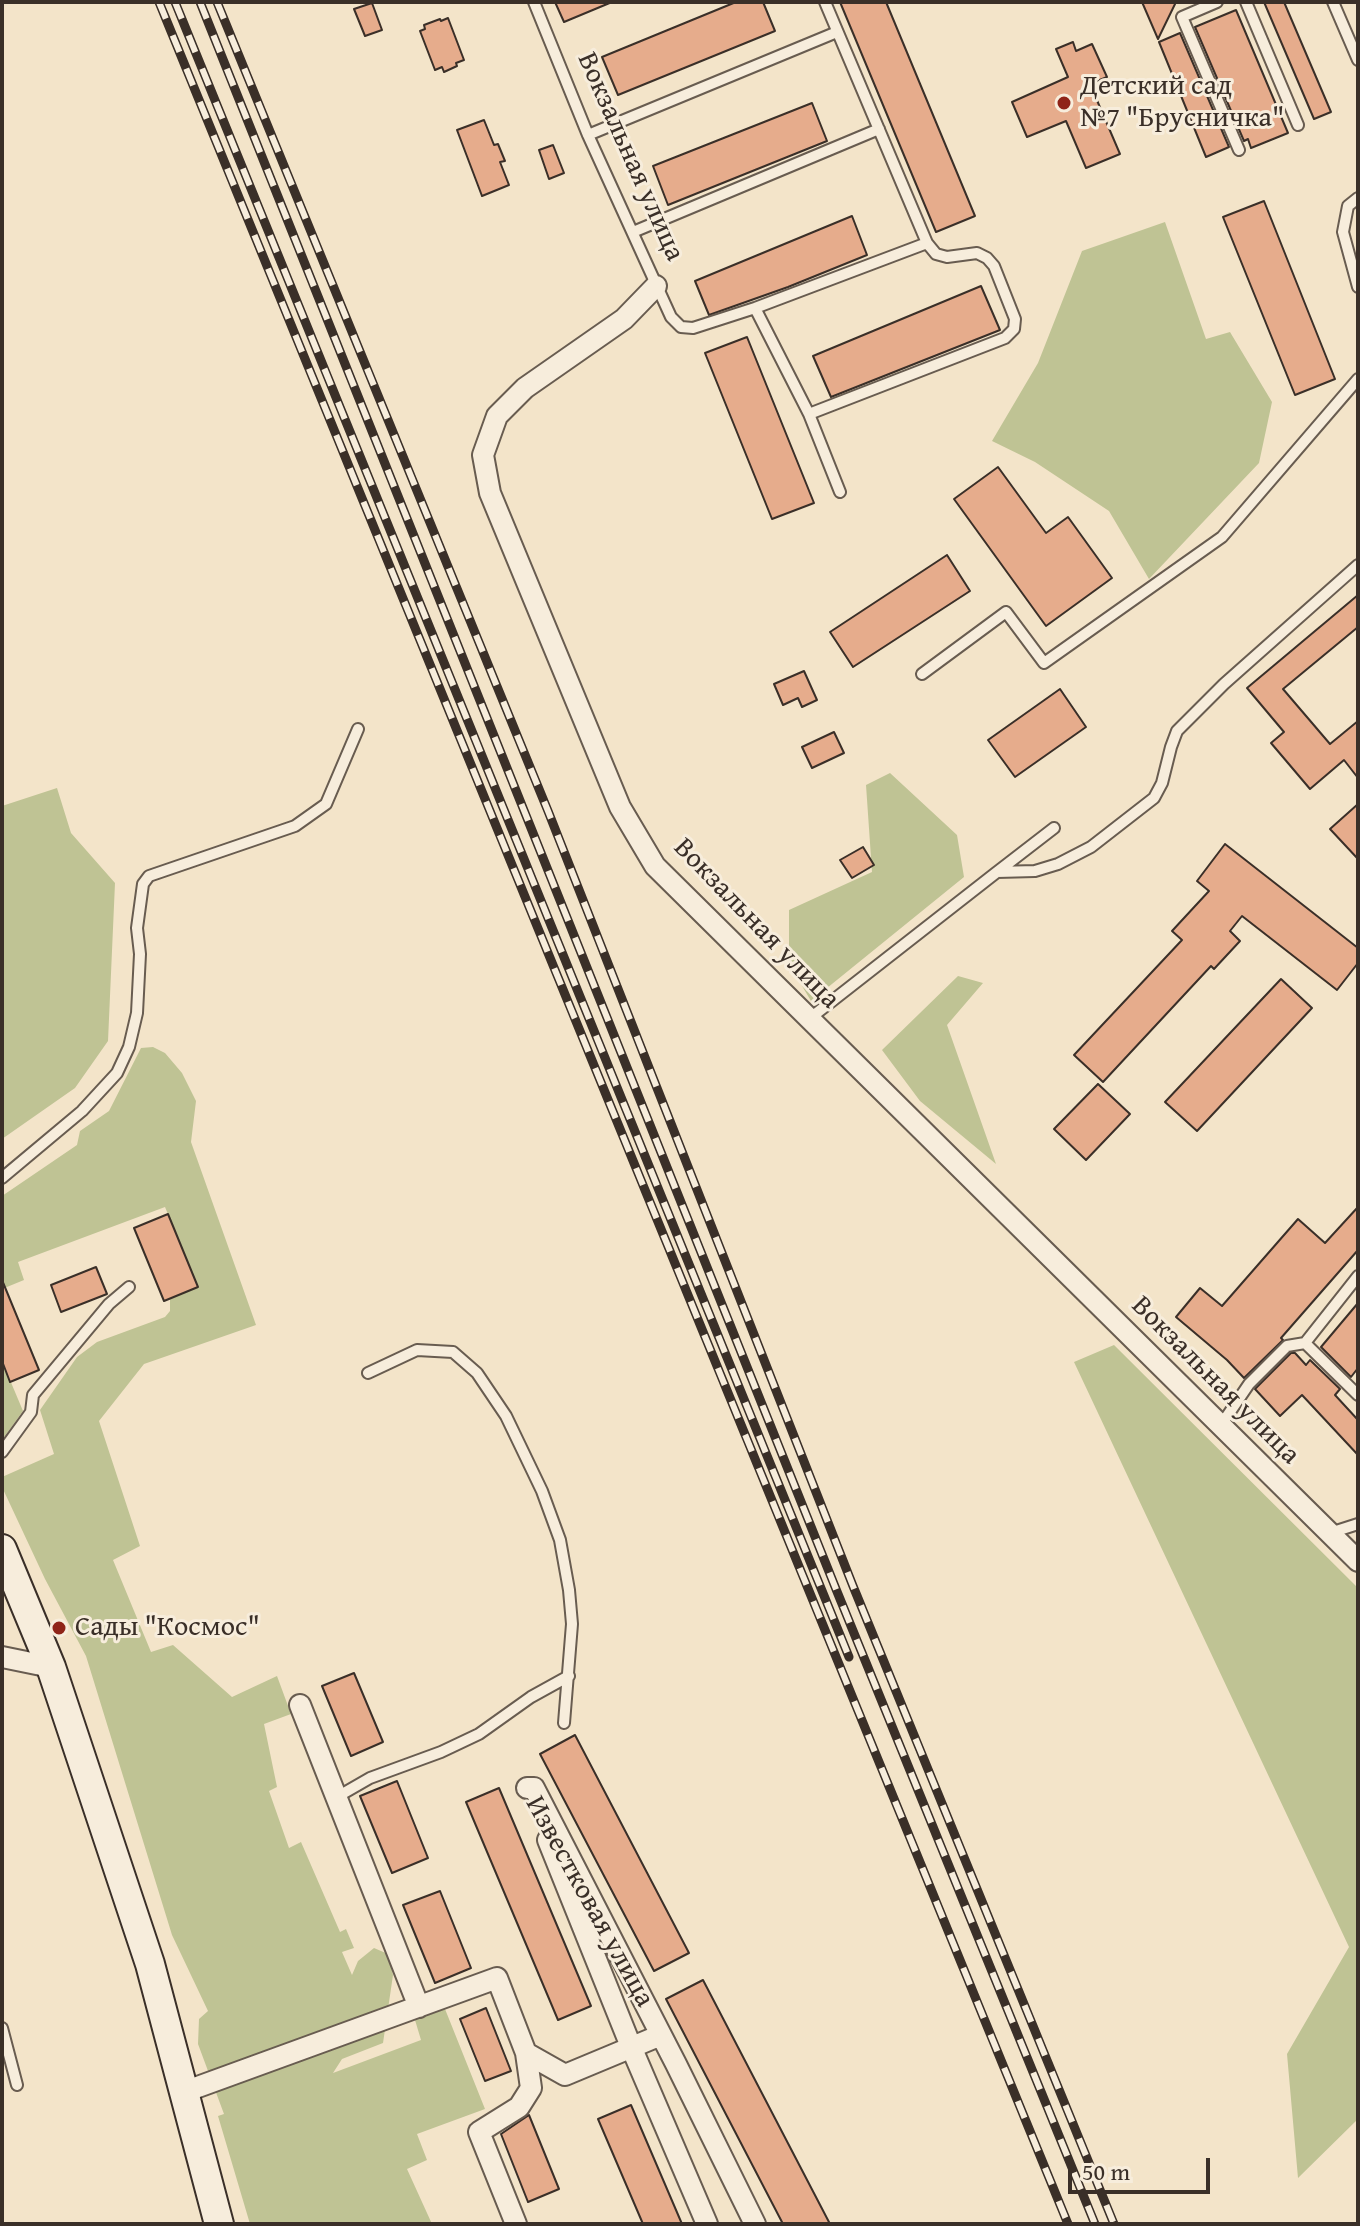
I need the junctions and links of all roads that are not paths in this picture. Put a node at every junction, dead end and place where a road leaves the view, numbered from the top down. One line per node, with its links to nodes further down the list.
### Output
1 (534, 2): 10 (lane, Вокзальная улица)
2 (825, 2): 6 (lane)
3 (1217, 2): 11 (lane)
4 (1246, 2): 8 (lane)
5 (1333, 2): 7 (lane)
6 (837, 32): 9 (lane); 10 (lane)
7 (1358, 60)
8 (1298, 125)
9 (879, 129): 13 (lane); 14 (lane)
10 (588, 135): 13 (lane, Вокзальная улица)
11 (1239, 150)
12 (1358, 198): 16 (lane)
13 (633, 232): 15 (lane, Вокзальная улица)
14 (927, 243): 17 (lane); 19 (lane)
15 (656, 286): 17 (lane); 26 (street, Вокзальная улица)
16 (1358, 287)
17 (755, 308): 19 (lane)
18 (1358, 379): 22 (lane)
19 (809, 414): 20 (lane)
20 (840, 492)
21 (1358, 565): 25 (lane)
22 (922, 674)
23 (358, 729): 27 (lane)
24 (1054, 828): 25 (lane)
25 (997, 872): 26 (lane)
26 (809, 1019): 33 (street, Вокзальная улица)
27 (2, 1178)
28 (1358, 1276): 30 (lane)
29 (129, 1287): 34 (lane)
30 (1305, 1343): 32 (lane); 33 (lane)
31 (368, 1373): 41 (lane)
32 (1357, 1392)
33 (1221, 1426): 36 (street, Вокзальная улица)
34 (2, 1452)
35 (1358, 1524): 36 (lane)
36 (1330, 1533): 38 (street, Вокзальная улица)
37 (2, 1549): 40 (main road)
38 (1358, 1561)
39 (2, 1657): 40 (street)
40 (51, 1667): 51 (main road)
41 (569, 1676): 43 (lane); 44 (lane)
42 (300, 1705): 44 (street)
43 (564, 1723)
44 (337, 1797): 45 (street)
45 (419, 2007): 49 (street); 51 (street)
46 (2, 2028): 50 (lane)
47 (661, 2035): 48 (street); 48 (street, Известковая улица); 55 (street, Известковая улица)
48 (632, 2049): 49 (street); 54 (street, Известковая улица)
49 (526, 2053): 53 (street)
50 (17, 2085)
51 (184, 2092): 52 (main road)
52 (219, 2224)
53 (516, 2224)
54 (707, 2224)
55 (755, 2224)

